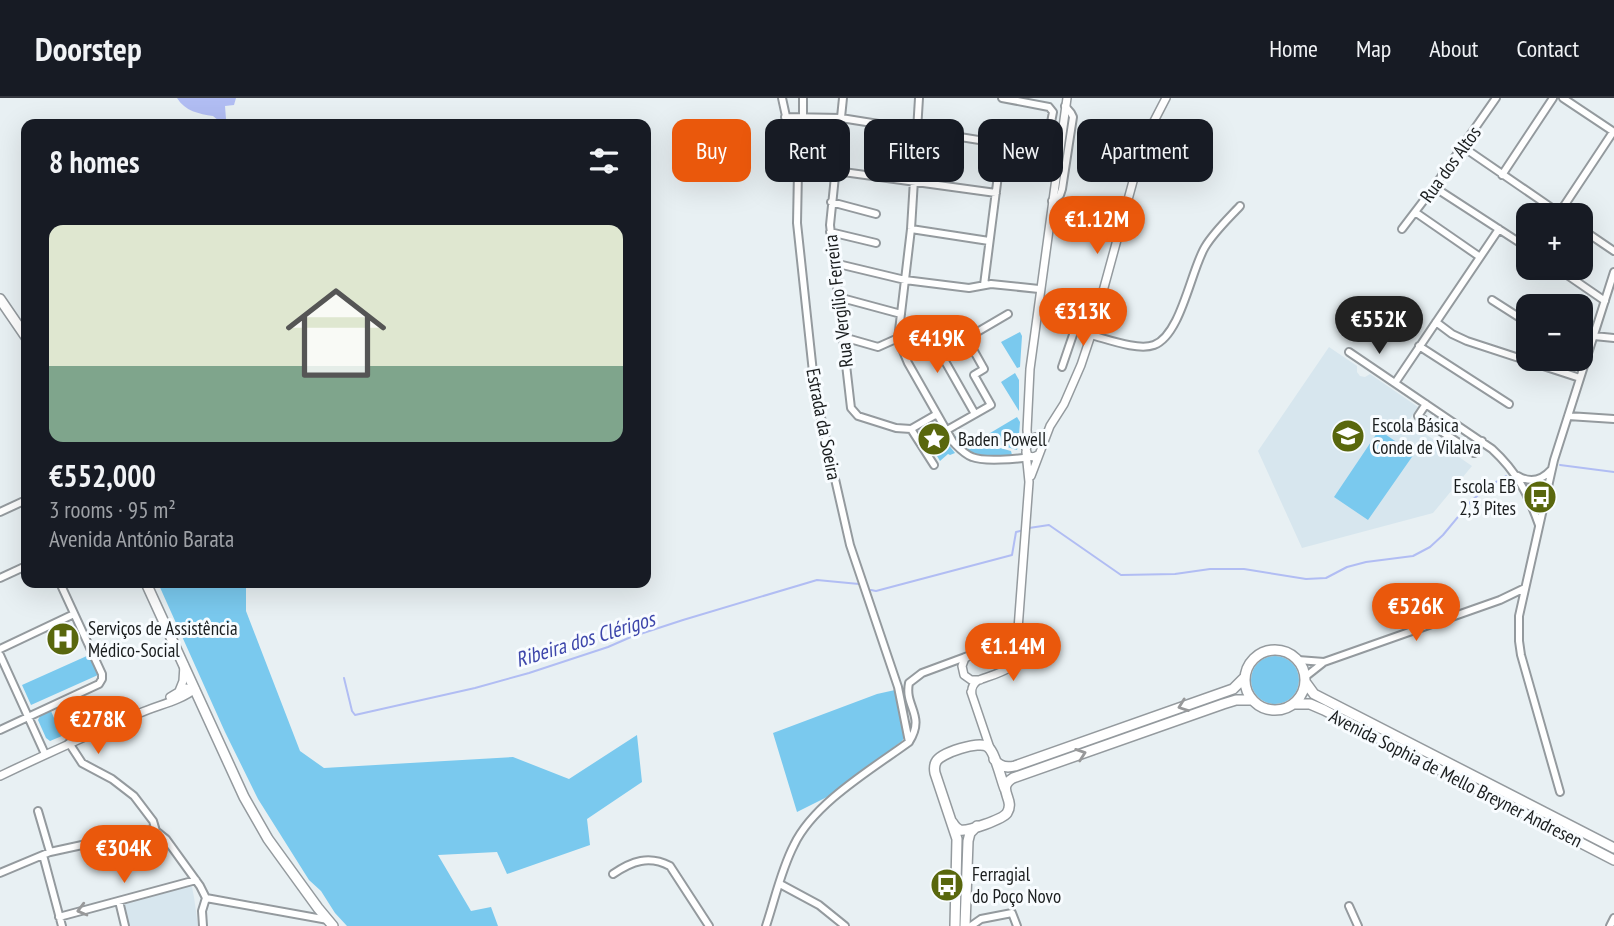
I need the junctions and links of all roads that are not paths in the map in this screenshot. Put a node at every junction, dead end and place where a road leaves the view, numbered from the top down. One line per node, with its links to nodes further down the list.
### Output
1 (782, 98): 11 (street, Estrada da Soeira)
2 (803, 98): 12 (street)
3 (843, 98): 13 (street, Rua Vergílio Ferreira)
4 (919, 98): 14 (street)
5 (1002, 98): 15 (street)
6 (1166, 98): 57 (street)
7 (1496, 98): 18 (street, Rua dos Altos)
8 (1553, 98): 19 (street)
9 (1563, 98): 17 (street)
10 (1066, 102): 46 (street)
11 (785, 117): 12 (street); 124 (street, Estrada da Soeira)
12 (803, 117): 13 (street)
13 (841, 118): 16 (street)
14 (918, 119)
15 (1052, 119)
16 (864, 122)
17 (1614, 132): 27 (street)
18 (1462, 147): 19 (street); 23 (street, Rua dos Altos)
19 (1502, 175): 26 (street)
20 (834, 182): 25 (street, Rua Vergílio Ferreira)
21 (915, 182): 24 (street); 31 (street)
22 (997, 182): 24 (street)
23 (1434, 187): 29 (street, Rua dos Altos); 33 (street)
24 (996, 193): 37 (street)
25 (831, 202): 30 (street); 34 (street, Rua Vergílio Ferreira)
26 (1543, 203)
27 (1568, 203)
28 (1240, 206): 57 (street)
29 (1415, 212): 32 (street, Rua dos Altos); 40 (street)
30 (876, 214)
31 (911, 229): 37 (street); 43 (street)
32 (1402, 229)
33 (1499, 229): 36 (street); 40 (street)
34 (830, 232): 38 (street); 41 (street, Rua Vergílio Ferreira)
35 (1593, 237): 39 (street)
36 (1516, 240)
37 (989, 241): 45 (street)
38 (877, 243)
39 (1614, 251)
40 (1480, 257): 55 (street)
41 (834, 263): 43 (street); 47 (street, Rua Vergílio Ferreira)
42 (1614, 272): 50 (street)
43 (905, 280): 45 (street); 51 (street)
44 (1574, 280): 50 (street)
45 (984, 285): 46 (street)
46 (1039, 289): 77 (street)
47 (838, 297): 51 (street); 60 (street, Rua Vergílio Ferreira)
48 (0, 299): 56 (main road)
49 (1492, 300): 53 (street)
50 (1605, 301): 59 (street)
51 (901, 314): 63 (street)
52 (1008, 314): 61 (street)
53 (1516, 315)
54 (1078, 320): 64 (street)
55 (1436, 322): 65 (street); 68 (street)
56 (21, 330)
57 (1091, 335): 66 (street)
58 (930, 336): 61 (street); 63 (street); 76 (street)
59 (1594, 336): 62 (street); 71 (street)
60 (842, 337): 63 (street); 81 (street, Rua Vergílio Ferreira)
61 (967, 338): 76 (street)
62 (1614, 338)
63 (898, 339): 75 (street)
64 (1071, 342): 66 (street); 69 (street)
65 (1419, 346): 72 (street); 74 (street)
66 (1087, 347): 80 (street)
67 (1349, 352): 72 (street)
68 (1516, 357)
69 (1062, 367)
70 (1560, 371): 71 (street)
71 (1580, 378): 78 (street)
72 (1395, 383): 73 (street)
73 (1426, 404): 84 (street); 84 (street)
74 (1509, 404)
75 (937, 414): 81 (street); 82 (street)
76 (975, 414): 82 (street)
77 (1029, 414): 83 (street); 86 (street)
78 (1568, 416): 79 (street); 88 (street)
79 (1614, 419)
80 (1050, 426): 83 (street); 85 (street)
81 (911, 429): 87 (street)
82 (947, 430): 86 (street)
83 (1037, 437): 85 (street); 86 (street)
84 (1482, 442): 89 (street)
85 (1042, 447): 86 (street)
86 (1030, 453): 101 (street)
87 (934, 465)
88 (1553, 468): 89 (street); 92 (street)
89 (1516, 475): 92 (street)
90 (21, 504): 91 (street)
91 (0, 512)
92 (1540, 527): 97 (street)
93 (21, 568): 94 (street)
94 (0, 578)
95 (62, 588): 100 (street)
96 (148, 588): 109 (main road)
97 (1525, 588): 98 (street); 99 (street)
98 (1500, 600): 99 (street); 107 (street)
99 (1521, 602): 130 (street)
100 (74, 614): 103 (street); 121 (street)
101 (1017, 632): 102 (street); 110 (street)
102 (998, 646): 105 (street); 110 (street)
103 (0, 649)
104 (0, 655): 121 (street)
105 (970, 656): 108 (street); 111 (street)
106 (1298, 660): 107 (street); 112 (main road); 114 (main road)
107 (1324, 662): 114 (street)
108 (946, 664): 111 (street); 124 (street)
109 (184, 665): 115 (main road); 116 (street)
110 (1012, 666): 113 (street)
111 (963, 673): 113 (street); 117 (street)
112 (1244, 678): 118 (main road); 128 (main road, one-way to 128)
113 (980, 680): 117 (street)
114 (1305, 680): 119 (main road); 136 (main road, Avenida Sophia de Mello Breyner Andresen)
115 (195, 689): 116 (street); 120 (main road)
116 (179, 695): 120 (street); 125 (street)
117 (972, 695): 122 (street)
118 (1252, 700): 119 (main road); 131 (main road, one-way to 118)
119 (1295, 704): 139 (main road, Avenida Sophia de Mello Breyner Andresen)
120 (203, 706): 147 (main road)
121 (28, 717): 123 (street); 127 (street)
122 (982, 725): 126 (street); 128 (street)
123 (0, 730)
124 (909, 742): 143 (street)
125 (69, 743): 127 (street); 135 (street)
126 (972, 745): 128 (main road); 133 (main road)
127 (45, 754): 129 (street)
128 (993, 755): 131 (main road)
129 (0, 776)
130 (1560, 792)
131 (1008, 797): 134 (main road)
132 (38, 811): 137 (street)
133 (952, 822): 134 (main road); 160 (main road)
134 (978, 826): 148 (main road)
135 (156, 831): 137 (street); 142 (street)
136 (1614, 848)
137 (50, 852): 138 (street)
138 (43, 855): 140 (street); 150 (street)
139 (1614, 860)
140 (0, 873)
141 (613, 874): 157 (street)
142 (196, 880): 144 (street); 145 (street)
143 (780, 884): 158 (street); 159 (street)
144 (206, 898): 149 (street); 156 (street)
145 (119, 901): 150 (street, one-way to 150); 155 (street)
146 (1349, 906): 164 (street)
147 (318, 908): 149 (street); 153 (main road)
148 (966, 910): 152 (street); 161 (main road)
149 (300, 914): 153 (street)
150 (60, 917): 154 (street)
151 (1614, 918): 165 (street)
152 (981, 919): 162 (street); 163 (street)
153 (331, 923)
154 (62, 926)
155 (125, 926)
156 (203, 926)
157 (709, 926)
158 (766, 926)
159 (845, 926)
160 (955, 926)
161 (965, 926)
162 (971, 926)
163 (1017, 926)
164 (1358, 926)
165 (1610, 926)

